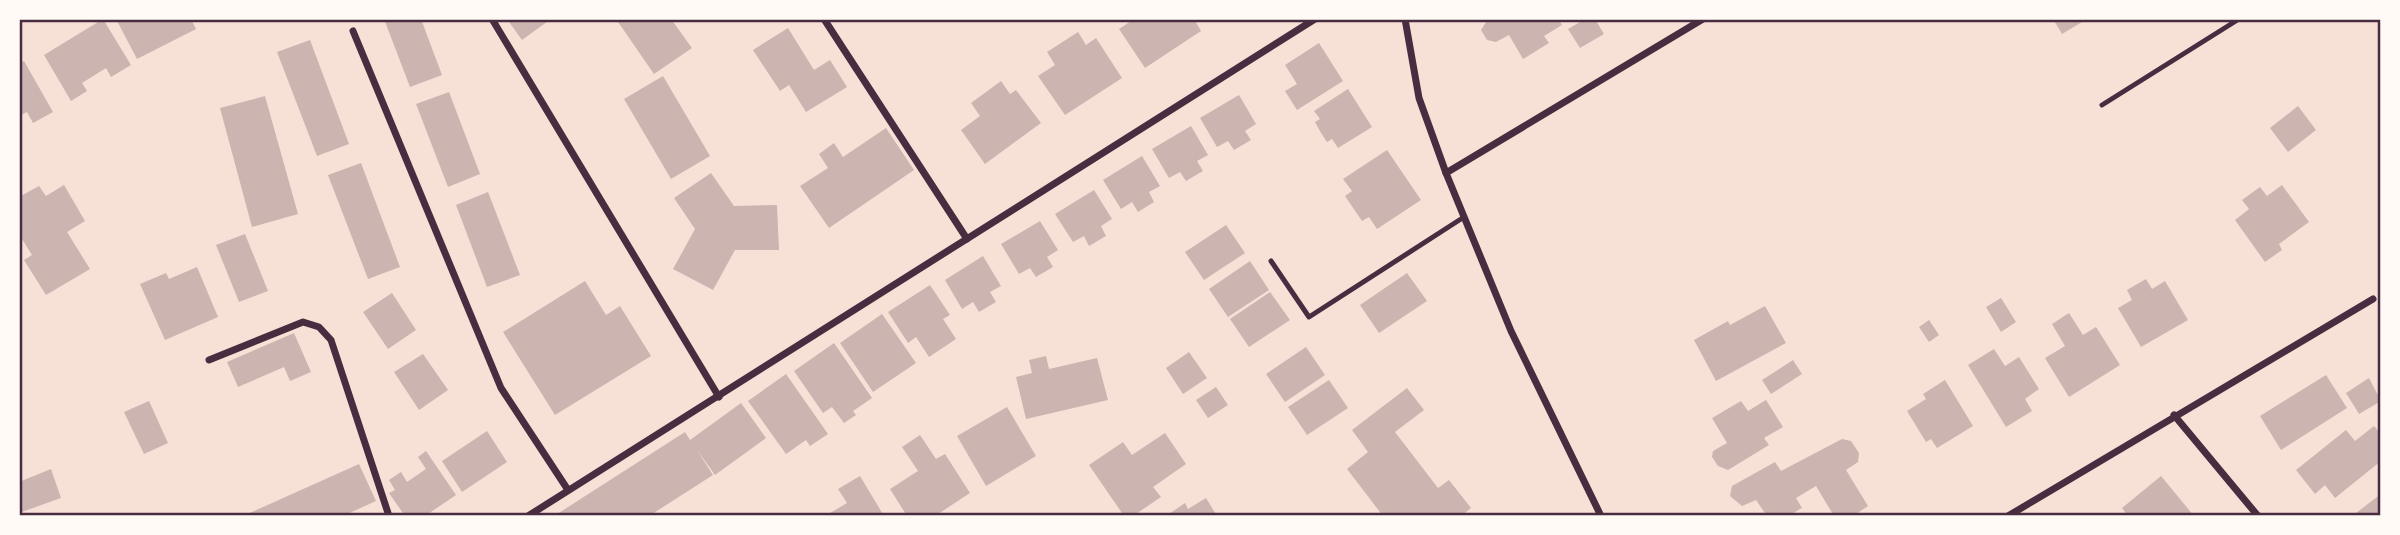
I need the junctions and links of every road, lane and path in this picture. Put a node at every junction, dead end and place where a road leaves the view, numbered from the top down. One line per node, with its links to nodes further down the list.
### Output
1 (492, 19): 15 (street)
2 (824, 19): 11 (street)
3 (1315, 19): 11 (street)
4 (1405, 19): 9 (street)
5 (1703, 19): 9 (street)
6 (2239, 19): 8 (lane)
7 (353, 31): 17 (street)
8 (2102, 105)
9 (1446, 173): 10 (street)
10 (1464, 217): 12 (lane); 20 (street)
11 (967, 240): 15 (street)
12 (1271, 261)
13 (2373, 299): 16 (street)
14 (209, 360): 18 (street)
15 (719, 397): 17 (street)
16 (2174, 415): 21 (street); 22 (street)
17 (568, 490): 19 (street)
18 (389, 516)
19 (528, 516)
20 (1601, 516)
21 (2008, 516)
22 (2258, 516)

